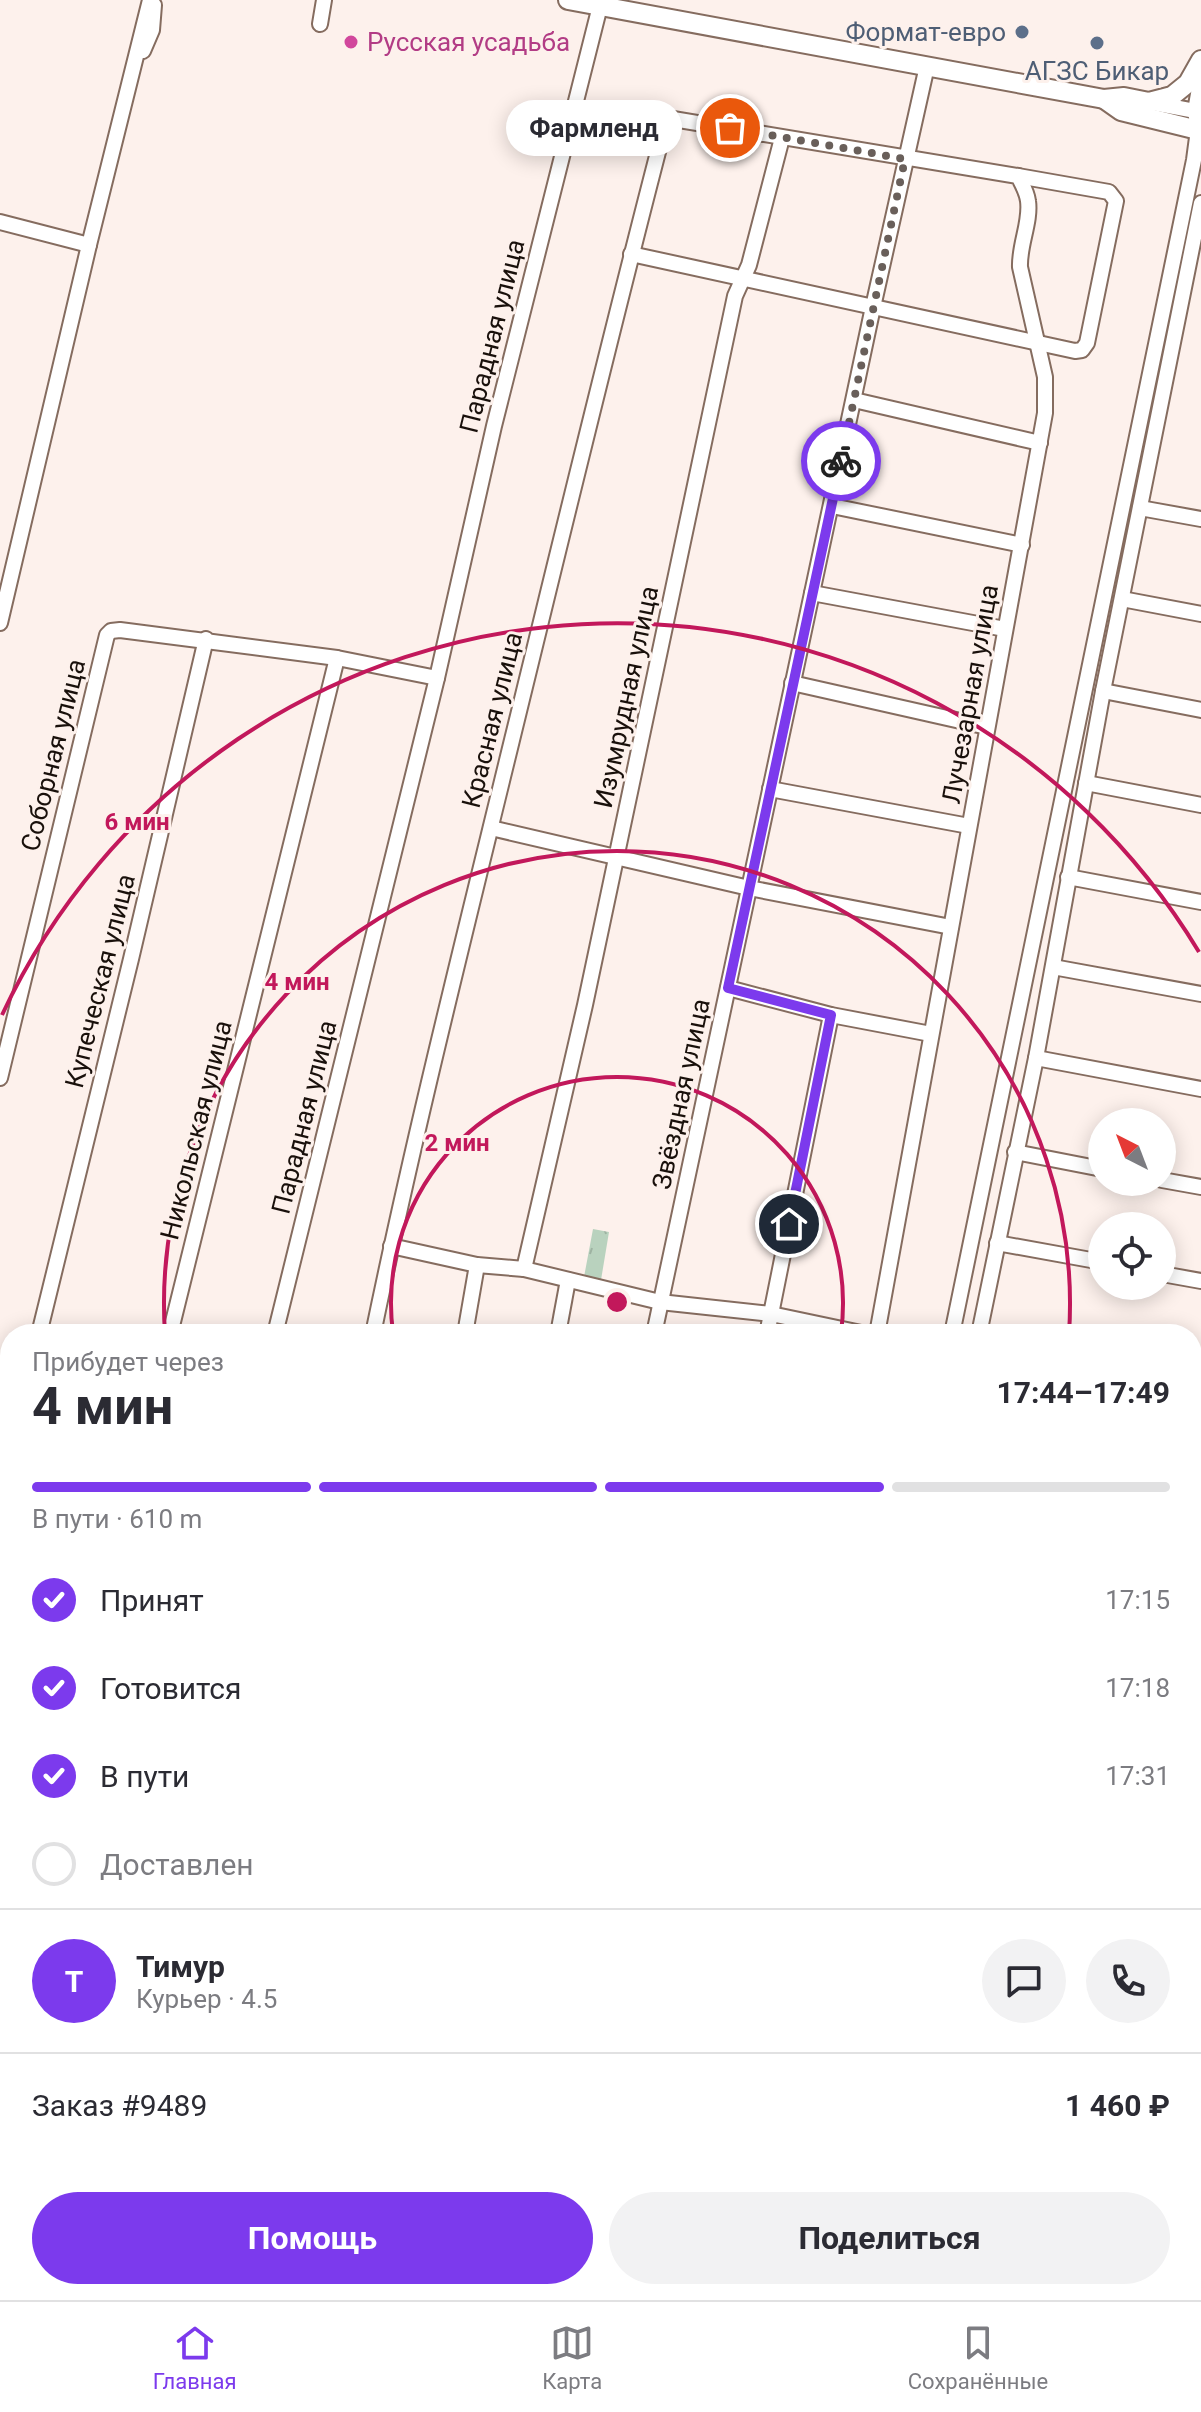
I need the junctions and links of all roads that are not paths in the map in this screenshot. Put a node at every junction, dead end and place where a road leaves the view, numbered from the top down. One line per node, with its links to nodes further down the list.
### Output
1 (152, 0): 19 (street)
2 (324, 0): 5 (street)
3 (568, 0): 4 (main road)
4 (600, 6): 7 (main road); 37 (street, Парадная улица)
5 (320, 24)
6 (1201, 60): 10 (main road)
7 (927, 66): 9 (main road); 13 (street, Звёздная улица)
8 (1201, 77): 11 (street)
9 (1104, 99): 10 (main road); 11 (main road)
10 (1149, 102): 11 (street)
11 (1199, 122): 14 (street)
12 (782, 138): 13 (street); 20 (street, Красная улица); 21 (street, Изумрудная улица)
13 (905, 159): 15 (street); 22 (street, Звёздная улица)
14 (1198, 161): 16 (street); 84 (street)
15 (1018, 176): 23 (street, Лучезарная улица); 23 (street)
16 (1201, 181)
17 (1201, 203): 27 (street)
18 (0, 222): 19 (street)
19 (89, 245): 33 (street)
20 (631, 254): 21 (street); 46 (street, Красная улица)
21 (743, 278): 22 (street); 47 (street, Изумрудная улица)
22 (873, 307): 23 (street); 24 (street, Звёздная улица)
23 (1037, 341): 25 (street, Лучезарная улица)
24 (854, 400): 25 (street); 26 (street, Звёздная улица)
25 (1040, 443): 29 (street, Лучезарная улица)
26 (832, 506): 29 (street); 30 (street, Звёздная улица)
27 (1140, 508): 28 (street); 31 (street)
28 (1201, 519)
29 (1022, 545): 34 (street, Лучезарная улица)
30 (812, 593): 34 (street); 38 (street, Звёздная улица)
31 (1122, 599): 32 (street); 39 (street)
32 (1201, 614)
33 (0, 623)
34 (1005, 629): 41 (street, Лучезарная улица)
35 (206, 639): 36 (street); 58 (street, Соборная улица); 74 (street, Купеческая улица)
36 (337, 658): 37 (street); 75 (street, Никольская улица)
37 (437, 678): 76 (street, Парадная улица)
38 (792, 683): 41 (street); 43 (street, Звёздная улица)
39 (1103, 691): 40 (street); 42 (street)
40 (1201, 710)
41 (987, 727): 45 (street, Лучезарная улица)
42 (1086, 783): 44 (street); 48 (street)
43 (770, 789): 45 (street); 49 (street, Звёздная улица)
44 (1201, 805)
45 (969, 826): 51 (street, Лучезарная улица)
46 (491, 828): 47 (street); 65 (street, Красная улица)
47 (617, 858): 49 (street); 68 (street, Изумрудная улица)
48 (1068, 877): 50 (street); 52 (street)
49 (749, 888): 51 (street); 53 (street, Звёздная улица)
50 (1201, 902)
51 (951, 927): 56 (street, Лучезарная улица)
52 (1053, 967): 54 (street); 57 (street)
53 (728, 988): 55 (street); 72 (street, Звёздная улица)
54 (1201, 994)
55 (831, 1015): 56 (street); 73 (street)
56 (931, 1034): 83 (street, Лучезарная улица)
57 (1036, 1058): 59 (street); 60 (street)
58 (0, 1078)
59 (1201, 1089)
60 (1015, 1152): 61 (street); 64 (street)
61 (1088, 1166)
62 (1176, 1183): 63 (street)
63 (1201, 1187)
64 (997, 1243): 66 (street); 85 (street)
65 (391, 1246): 67 (street); 77 (street, Красная улица)
66 (1088, 1259)
67 (477, 1265): 68 (street); 78 (street)
68 (524, 1269): 70 (street)
69 (1176, 1277): 71 (street)
70 (568, 1280): 72 (street); 79 (street)
71 (1201, 1281)
72 (660, 1302): 73 (street); 80 (street, Звёздная улица)
73 (771, 1314): 81 (street); 82 (street)
74 (41, 1324)
75 (172, 1324)
76 (277, 1324)
77 (375, 1324)
78 (467, 1324)
79 (560, 1324)
80 (656, 1324)
81 (769, 1324)
82 (818, 1324)
83 (879, 1324)
84 (954, 1324)
85 (981, 1324)

